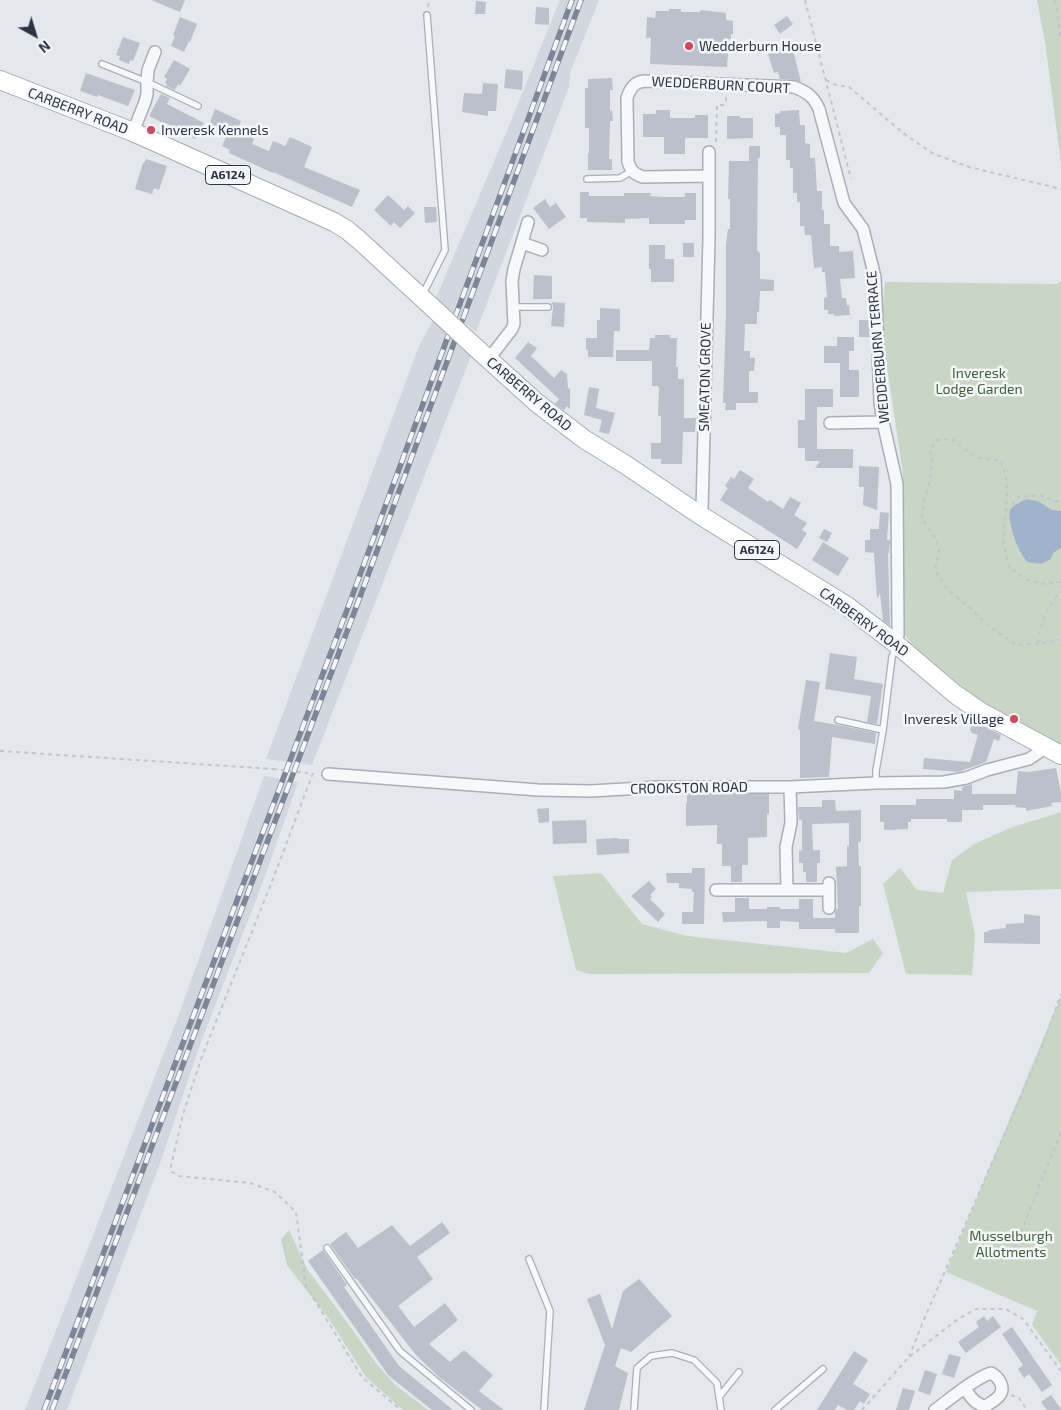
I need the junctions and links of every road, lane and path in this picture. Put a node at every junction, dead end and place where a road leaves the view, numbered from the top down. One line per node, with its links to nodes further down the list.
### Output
1 (805, 0): 8 (path)
2 (1055, 0): 4 (path)
3 (427, 15): 23 (lane)
4 (1061, 39)
5 (155, 52): 9 (street)
6 (102, 64): 9 (lane)
7 (0, 80): 12 (main road, CARBERRY ROAD / A6124)
8 (826, 80): 17 (path); 18 (path)
9 (147, 82): 11 (lane); 12 (street)
10 (726, 102): 13 (path)
11 (198, 106)
12 (132, 132): 23 (main road, CARBERRY ROAD / A6124)
13 (712, 149): 15 (street)
14 (632, 172): 15 (street); 16 (lane); 20 (street, WEDDERBURN COURT)
15 (709, 176): 31 (street, SMEATON GROVE)
16 (587, 179)
17 (852, 182)
18 (1061, 189)
19 (528, 222): 21 (street)
20 (863, 229): 27 (street, WEDDERBURN TERRACE)
21 (522, 243): 22 (street); 24 (street)
22 (542, 250)
23 (427, 303): 26 (main road, CARBERRY ROAD / A6124, bridge)
24 (513, 307): 25 (lane); 26 (street)
25 (548, 307)
26 (488, 360): 31 (main road, CARBERRY ROAD / A6124)
27 (883, 422): 28 (street); 35 (street, WEDDERBURN TERRACE)
28 (830, 423)
29 (1061, 502): 30 (path)
30 (1006, 511): 32 (path); 36 (path)
31 (700, 515): 35 (main road, CARBERRY ROAD / A6124)
32 (1061, 582)
33 (1061, 591): 36 (path)
34 (1061, 640): 36 (path)
35 (896, 644): 38 (lane); 39 (main road, CARBERRY ROAD / A6124)
36 (1038, 644)
37 (838, 720): 38 (lane)
38 (883, 730): 45 (lane)
39 (1043, 746): 41 (main road, A6124); 45 (street, CROOKSTON ROAD)
40 (0, 751): 42 (path, bridge)
41 (1061, 755)
42 (308, 772)
43 (313, 773): 62 (path)
44 (328, 774): 46 (street, CROOKSTON ROAD)
45 (876, 783): 46 (street, CROOKSTON ROAD)
46 (790, 787): 48 (street)
47 (716, 890): 48 (street)
48 (787, 890): 49 (street)
49 (829, 908)
50 (1061, 994): 55 (path)
51 (1061, 1132): 53 (path)
52 (327, 1248): 63 (lane)
53 (1012, 1254)
54 (529, 1259): 64 (lane)
55 (909, 1357): 57 (path); 68 (path)
56 (823, 1369): 67 (lane)
57 (1061, 1370)
58 (739, 1372): 61 (lane)
59 (964, 1389): 60 (street); 60 (street); 69 (street)
60 (1001, 1392): 70 (path)
61 (719, 1397): 65 (lane); 66 (lane)
62 (401, 1410)
63 (471, 1410)
64 (544, 1410)
65 (634, 1410)
66 (721, 1410)
67 (775, 1410)
68 (862, 1410)
69 (935, 1410)
70 (1027, 1410)

